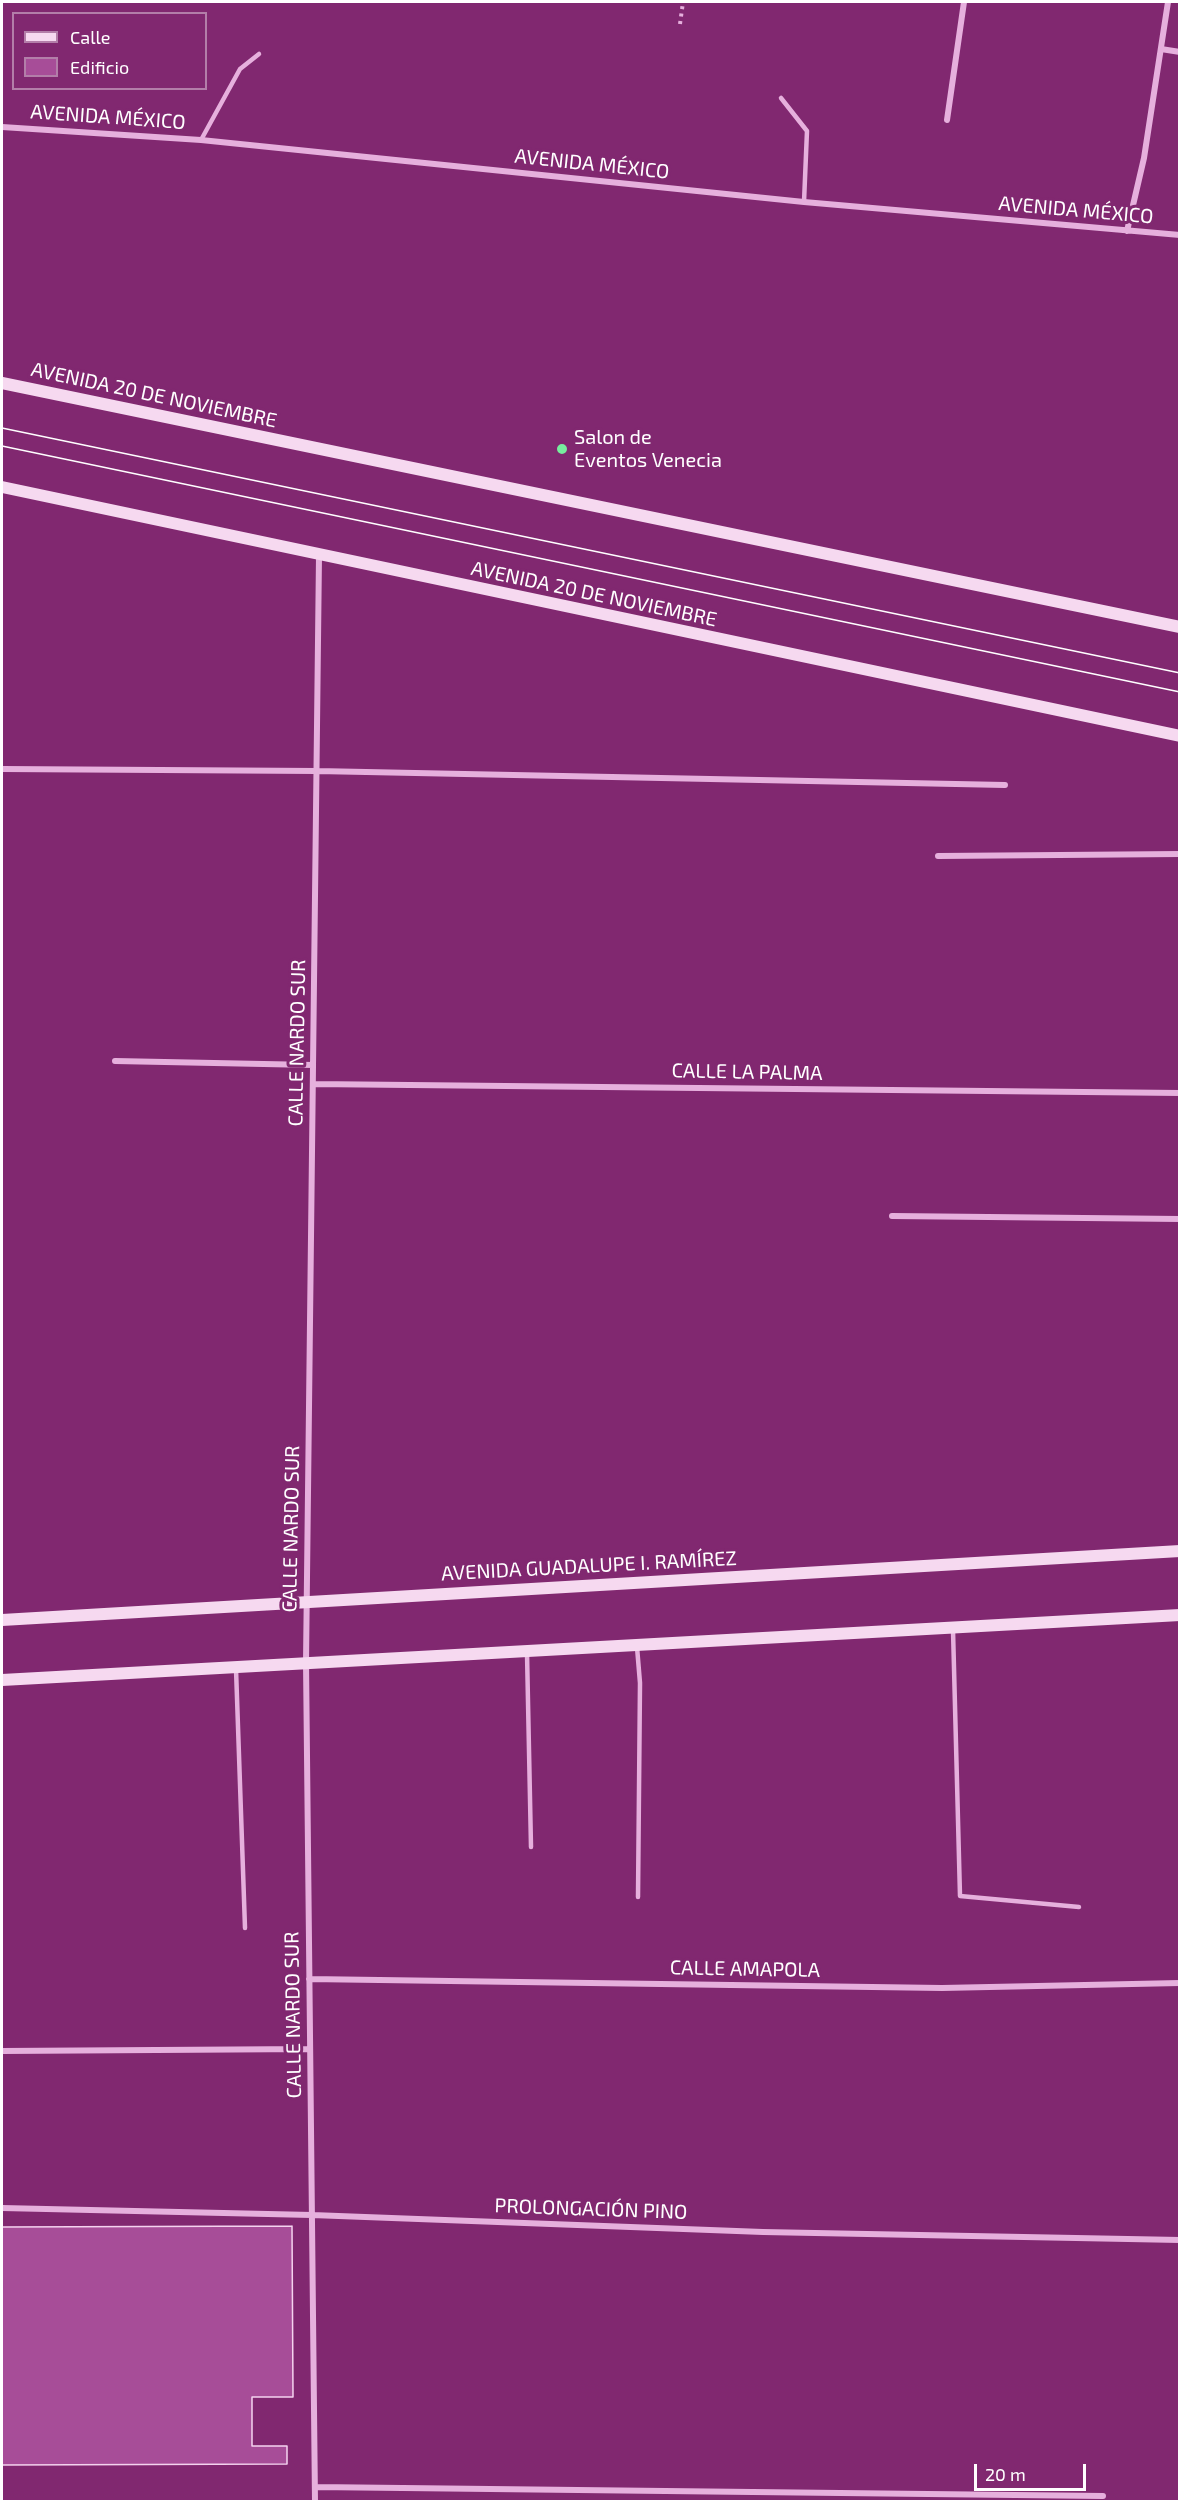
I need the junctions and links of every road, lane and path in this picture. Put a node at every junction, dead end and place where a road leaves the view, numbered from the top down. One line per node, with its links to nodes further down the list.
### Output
1 (683, 2): 4 (path)
2 (964, 2): 9 (street)
3 (1168, 2): 5 (street)
4 (680, 24)
5 (1161, 49): 6 (street); 13 (street)
6 (1179, 52)
7 (259, 54): 11 (lane)
8 (781, 98): 12 (lane)
9 (947, 120)
10 (2, 127): 11 (street, AVENIDA MÉXICO)
11 (201, 140): 12 (street, AVENIDA MÉXICO)
12 (804, 202): 13 (street, AVENIDA MÉXICO)
13 (1127, 231): 14 (street, AVENIDA MÉXICO)
14 (1179, 236)
15 (2, 383): 18 (main road, AVENIDA 20 DE NOVIEMBRE)
16 (2, 487): 17 (main road, AVENIDA 20 DE NOVIEMBRE)
17 (319, 556): 19 (main road, AVENIDA 20 DE NOVIEMBRE); 21 (street, CALLE NARDO SUR)
18 (1179, 627)
19 (1179, 736)
20 (2, 769): 21 (street)
21 (317, 771): 22 (street); 26 (street, CALLE NARDO SUR)
22 (1005, 785)
23 (1179, 854): 24 (street)
24 (938, 856)
25 (115, 1061): 26 (street)
26 (313, 1065): 27 (street, CALLE NARDO SUR)
27 (313, 1084): 28 (street, CALLE LA PALMA); 32 (street, CALLE NARDO SUR)
28 (1179, 1094)
29 (892, 1216): 30 (street)
30 (1179, 1219)
31 (1179, 1551): 32 (main road, AVENIDA GUADALUPE I. RAMÍREZ)
32 (307, 1602): 34 (main road, AVENIDA GUADALUPE I. RAMÍREZ); 38 (street, CALLE NARDO SUR)
33 (1179, 1615): 35 (main road)
34 (2, 1620)
35 (953, 1627): 36 (main road); 43 (lane)
36 (637, 1644): 37 (main road); 42 (lane)
37 (527, 1650): 38 (main road); 41 (lane)
38 (306, 1662): 39 (main road); 45 (street, CALLE NARDO SUR)
39 (236, 1666): 40 (main road); 44 (lane)
40 (2, 1680)
41 (531, 1847)
42 (638, 1897)
43 (1079, 1907)
44 (244, 1928)
45 (309, 1979): 46 (street, CALLE AMAPOLA); 47 (street, CALLE NARDO SUR)
46 (1179, 1983)
47 (310, 2049): 48 (street); 50 (street, CALLE NARDO SUR)
48 (2, 2051)
49 (2, 2208): 50 (street, PROLONGACIÓN PINO)
50 (312, 2215): 51 (street, PROLONGACIÓN PINO); 52 (street, CALLE NARDO SUR)
51 (1179, 2240)
52 (315, 2487): 53 (street); 54 (street, CALLE NARDO SUR)
53 (1103, 2496)
54 (315, 2502)

